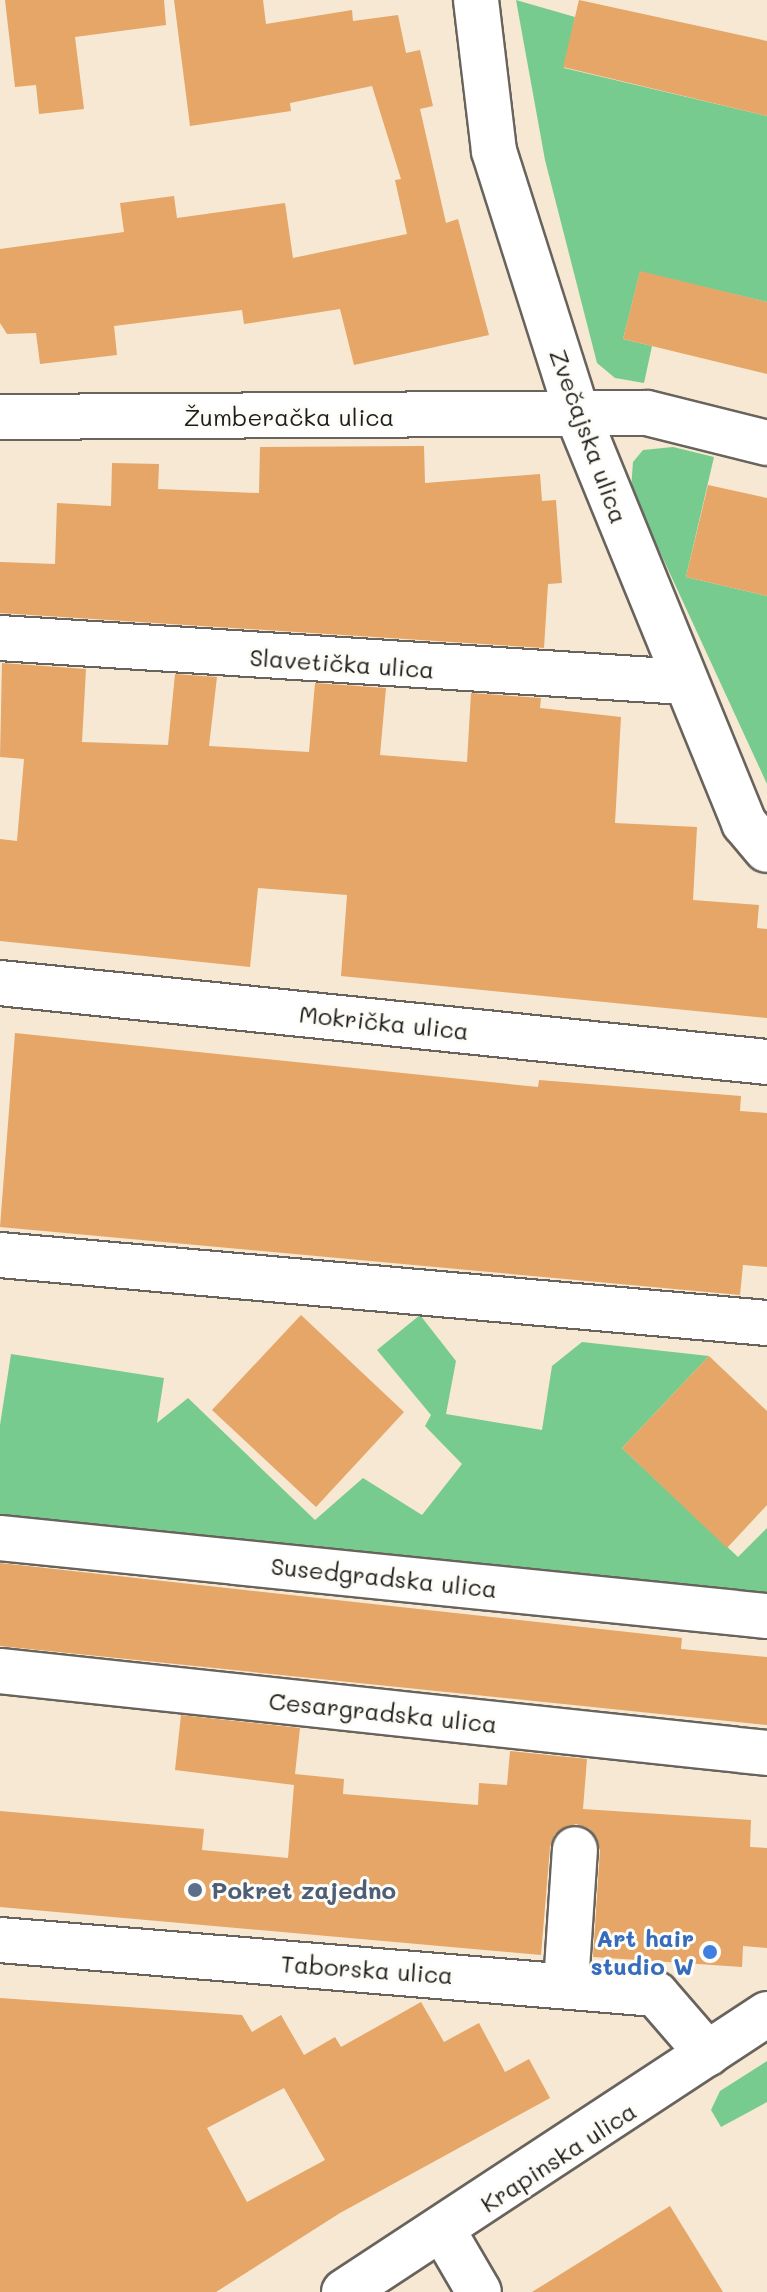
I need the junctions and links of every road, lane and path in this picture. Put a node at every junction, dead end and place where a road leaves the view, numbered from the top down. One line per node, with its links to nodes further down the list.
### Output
1 (476, 0): 2 (street, Zvečajska ulica)
2 (578, 416): 3 (street, Žumberačka ulica); 4 (street, Žumberačka ulica); 6 (street, Zvečajska ulica)
3 (0, 417)
4 (767, 443)
5 (0, 638): 6 (street, Slavetička ulica)
6 (685, 682): 7 (street, Zvečajska ulica)
7 (767, 850)
8 (0, 983): 9 (street, Mokrička ulica)
9 (767, 1062)
10 (0, 1255): 11 (street)
11 (767, 1323)
12 (0, 1538): 13 (street, Susedgradska ulica)
13 (767, 1616)
14 (0, 1671): 15 (street, Cesargradska ulica)
15 (767, 1753)
16 (575, 1849): 18 (street)
17 (0, 1940): 18 (street, Taborska ulica)
18 (566, 1984): 20 (street, Taborska ulica)
19 (767, 2014): 20 (street, Krapinska ulica)
20 (708, 2054): 21 (street, Krapinska ulica)
21 (444, 2232): 22 (street, Krapinska ulica); 23 (street)
22 (344, 2292)
23 (479, 2292)

